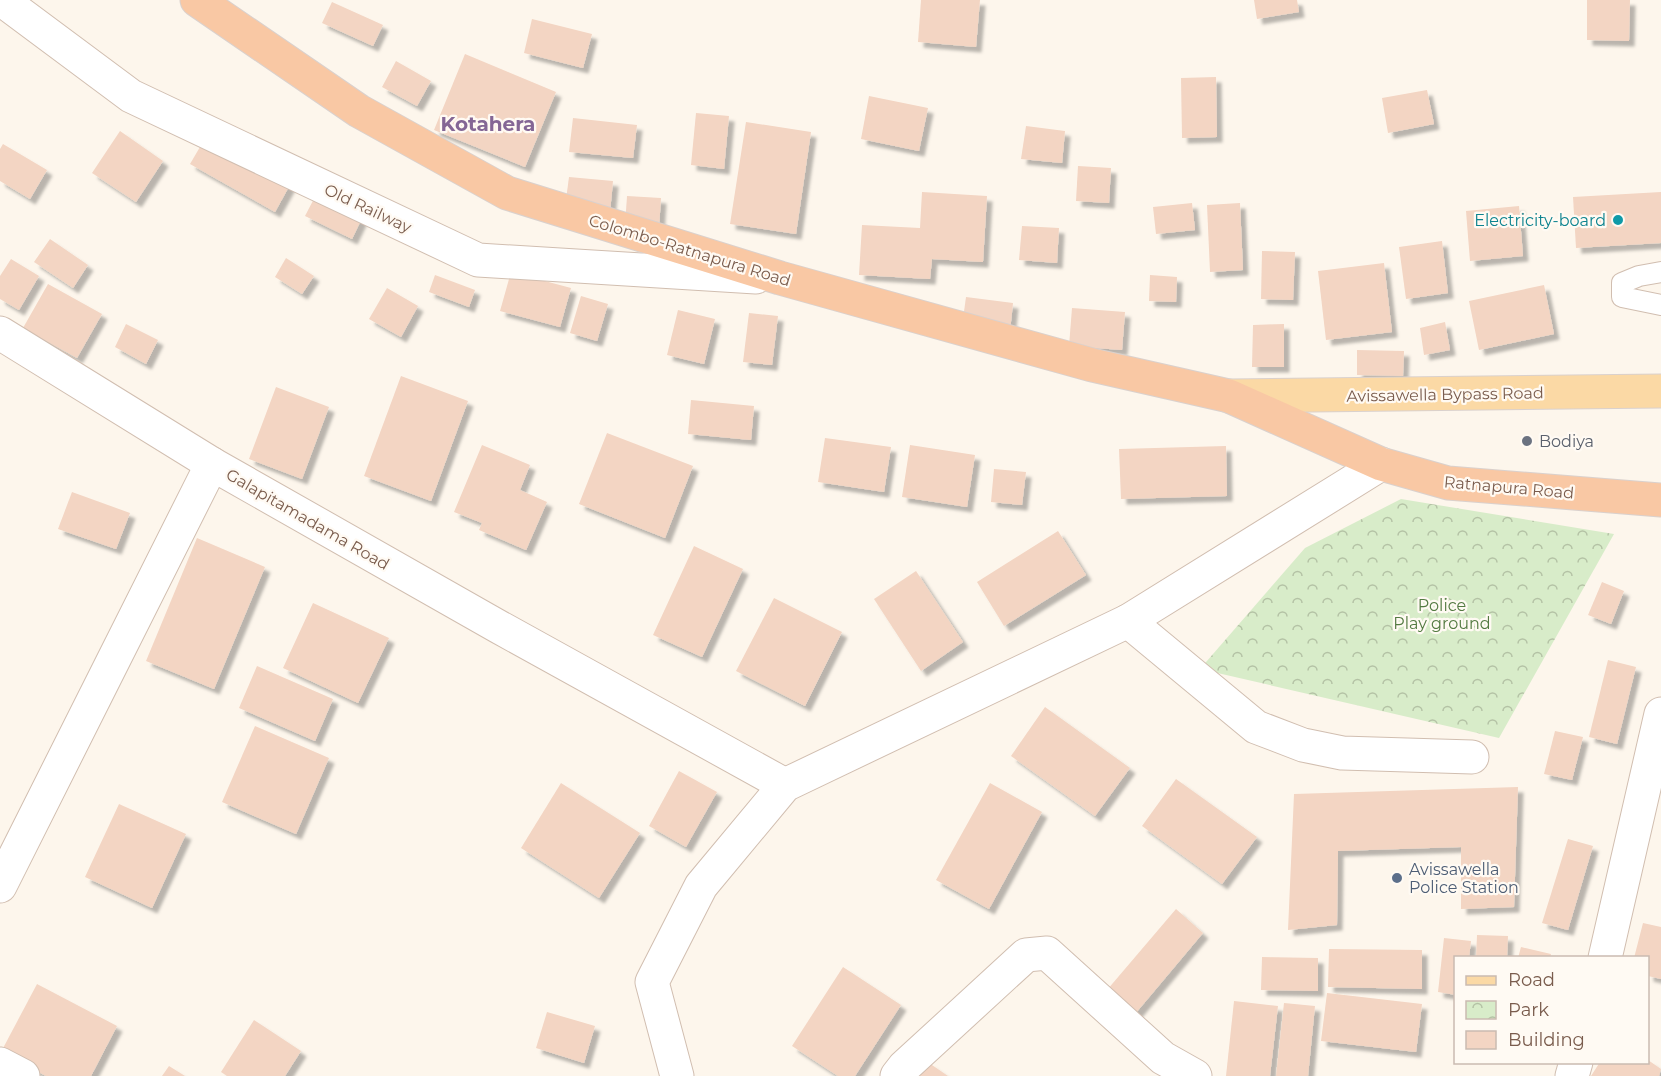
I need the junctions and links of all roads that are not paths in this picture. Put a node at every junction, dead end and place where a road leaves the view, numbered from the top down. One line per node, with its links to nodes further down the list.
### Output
1 (2, 0): 4 (street, Old Railway)
2 (197, 0): 4 (highway, Colombo-Ratnapura Road)
3 (1661, 272): 5 (lane)
4 (780, 278): 8 (highway, Colombo-Ratnapura Road)
5 (1661, 305)
6 (0, 333): 9 (street)
7 (1661, 391): 8 (main road, Avissawella Bypass Road)
8 (1229, 396): 10 (highway, Ratnapura Road)
9 (212, 464): 15 (street, Galapitamadama Road); 16 (street, Galapitamadama Road)
10 (1381, 464): 11 (highway, Ratnapura Road); 12 (street)
11 (1661, 500)
12 (1128, 621): 14 (street); 15 (street)
13 (1661, 714): 17 (street)
14 (1473, 757)
15 (785, 784): 20 (street)
16 (0, 886)
17 (1605, 956)
18 (0, 1064): 19 (street)
19 (23, 1076)
20 (677, 1076)
21 (897, 1076): 22 (street)
22 (1195, 1076)

